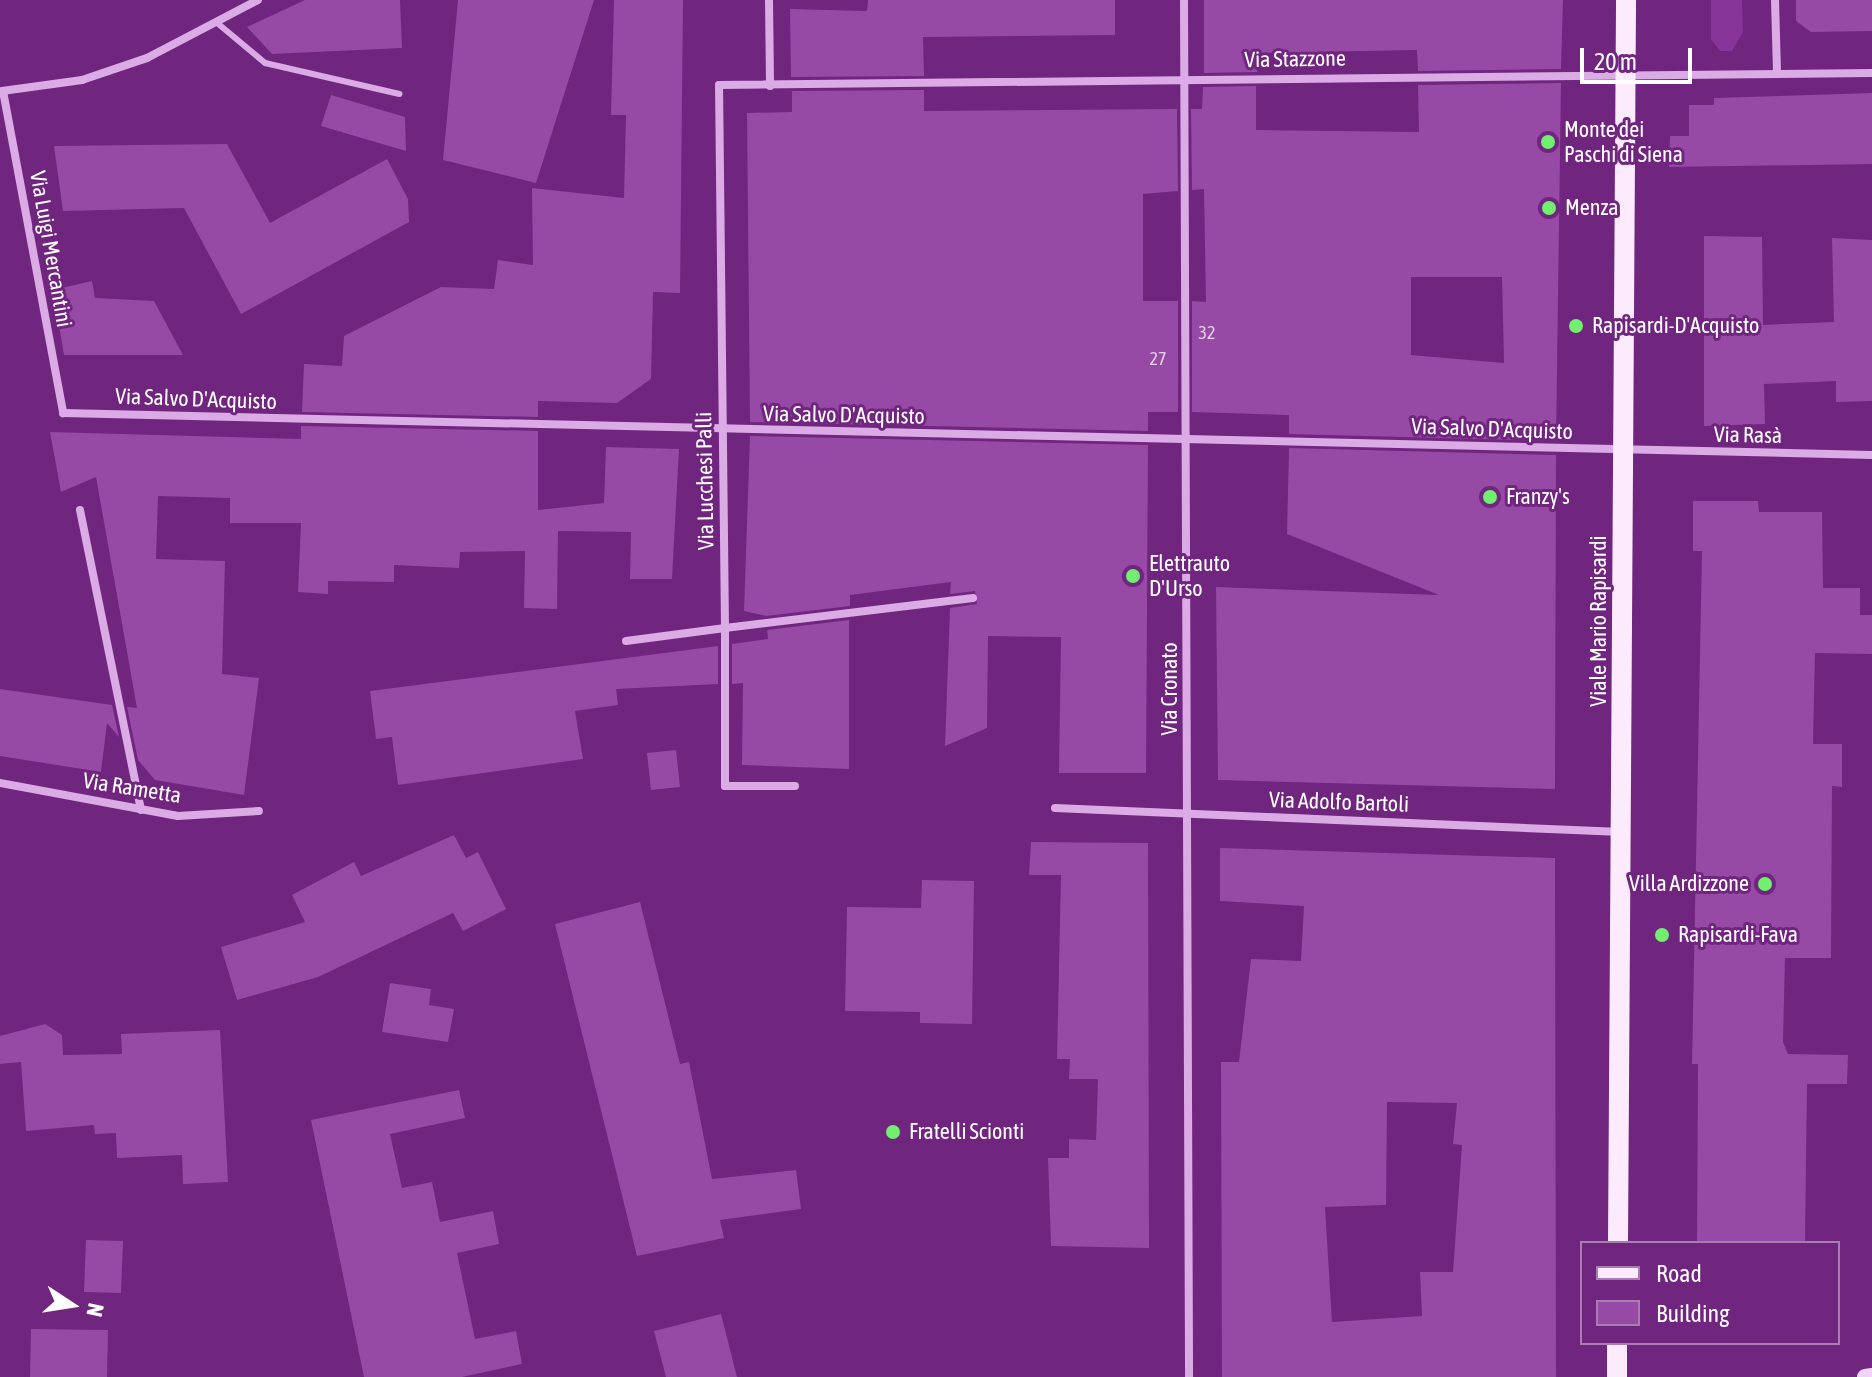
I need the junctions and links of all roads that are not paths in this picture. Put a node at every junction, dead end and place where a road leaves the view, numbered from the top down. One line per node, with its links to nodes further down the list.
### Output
1 (258, 0): 6 (street)
2 (769, 0): 12 (street)
3 (1184, 0): 10 (street, Via Cronato)
4 (1626, 0): 7 (main road, Viale Mario Rapisardi)
5 (1775, 0): 8 (street)
6 (216, 22): 13 (street); 14 (lane)
7 (1625, 72): 8 (street, Via Stazzone); 10 (street, Via Stazzone); 18 (main road, Viale Mario Rapisardi)
8 (1777, 73): 9 (street, Via Stazzone)
9 (1872, 73)
10 (1185, 79): 12 (street, Via Stazzone); 17 (street, Via Cronato)
11 (719, 85): 12 (street, Via Stazzone); 16 (street, Via Lucchesi Palli)
12 (770, 86)
13 (2, 91): 15 (street, Via Luigi Mercantini)
14 (399, 94)
15 (63, 413): 16 (street, Via Salvo D'Acquisto)
16 (723, 431): 17 (street, Via Salvo D'Acquisto); 22 (street, Via Lucchesi Palli)
17 (1187, 437): 18 (street, Via Salvo D'Acquisto); 29 (street, Via Cronato)
18 (1624, 452): 19 (street, Via Rasà); 30 (main road, Viale Mario Rapisardi)
19 (1872, 455)
20 (80, 510): 27 (street)
21 (973, 598): 22 (street)
22 (725, 628): 23 (street); 25 (street, Via Lucchesi Palli)
23 (626, 641)
24 (0, 783): 27 (street, Via Rametta)
25 (795, 786)
26 (1055, 808): 29 (street, Via Adolfo Bartoli)
27 (141, 810): 28 (street, Via Rametta)
28 (259, 811)
29 (1189, 814): 30 (street, Via Adolfo Bartoli); 34 (street, Via Cronato)
30 (1622, 832): 31 (main road, Viale Mario Rapisardi)
31 (1618, 1241)
32 (1617, 1345): 35 (main road)
33 (1872, 1376): 36 (main road)
34 (1189, 1377)
35 (1617, 1377)
36 (1865, 1377)

